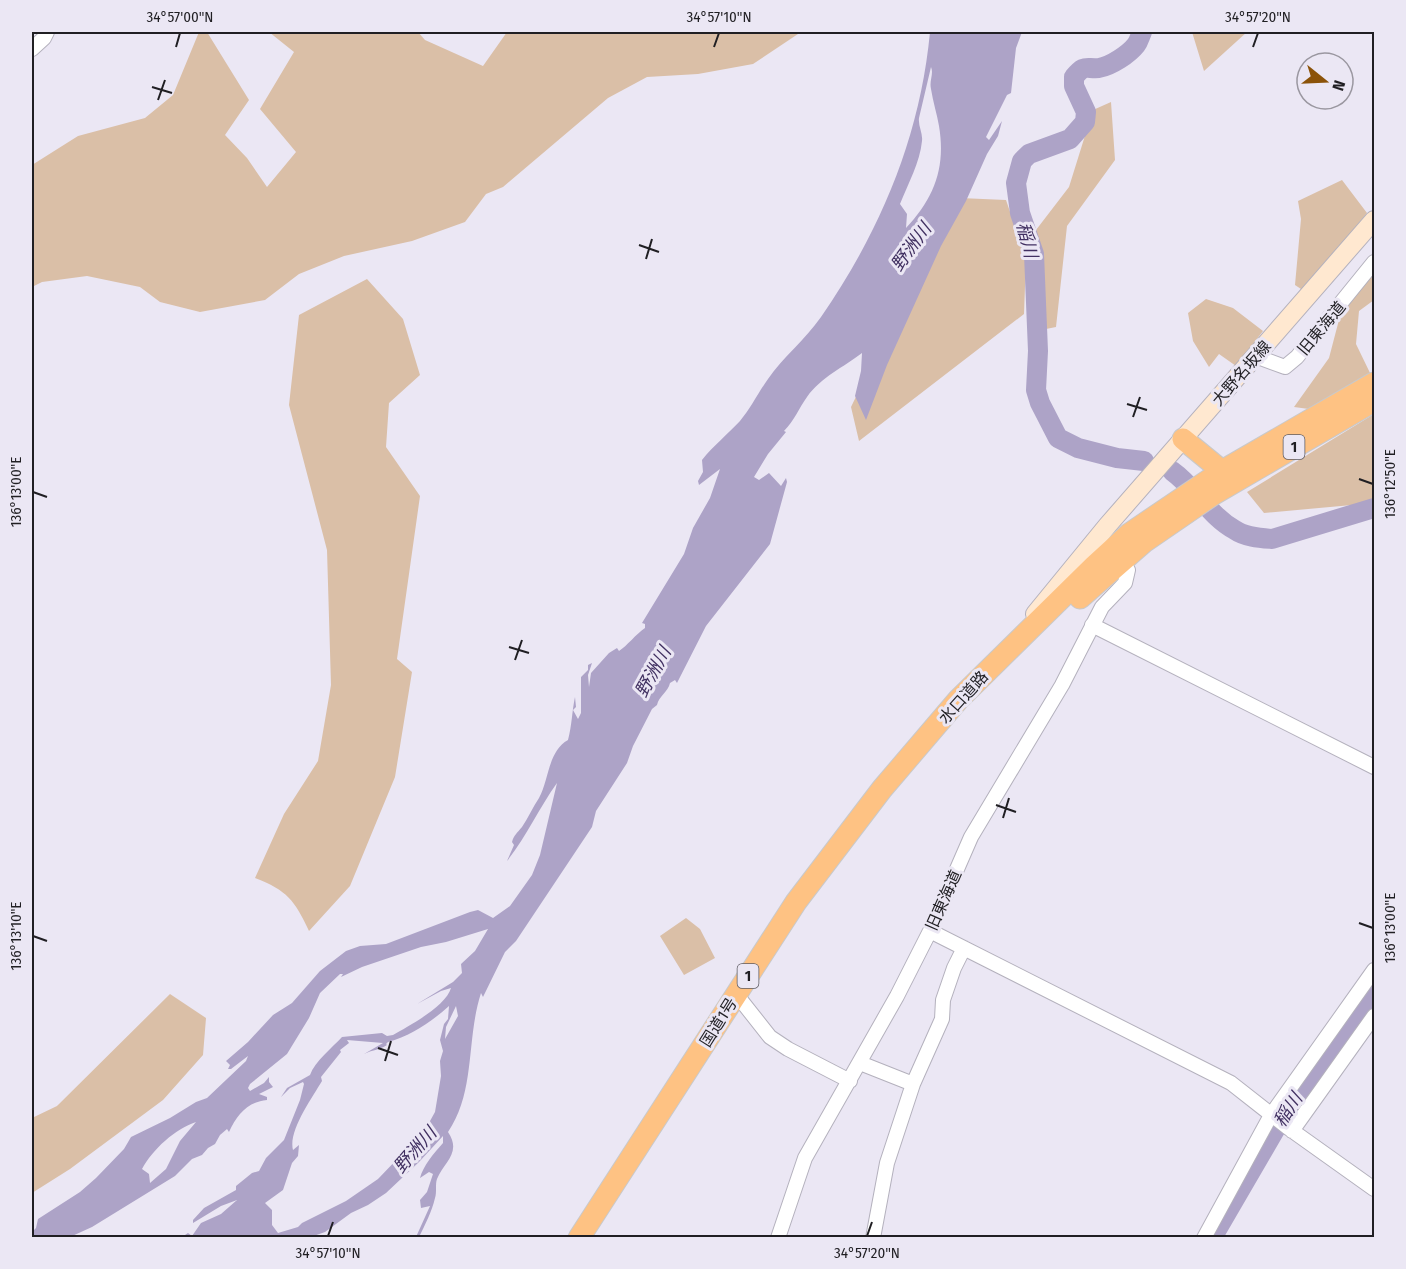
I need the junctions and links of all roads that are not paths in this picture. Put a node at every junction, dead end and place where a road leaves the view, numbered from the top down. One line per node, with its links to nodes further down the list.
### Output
1 (47, 32): 2 (street)
2 (32, 49)
3 (1374, 220): 5 (main road, 大野名坂線)
4 (1374, 262): 5 (street, 旧東海道)
5 (1255, 356): 8 (main road, 大野名坂線)
6 (1374, 382): 9 (highway, 水口道路 / 1)
7 (1374, 401): 10 (highway, 水口道路 / 1)
8 (1183, 439): 9 (highway); 11 (main road, 大野名坂線)
9 (1222, 471): 10 (highway, 水口道路 / 1)
10 (1208, 489): 12 (highway, 水口道路 / 1)
11 (1107, 526): 12 (main road); 12 (street); 14 (main road, 大野名坂線)
12 (1102, 572): 13 (street, 旧東海道); 14 (highway, 水口道路 / 1); 15 (highway, 水口道路 / 1)
13 (1092, 625): 16 (street); 17 (street, 旧東海道)
14 (1007, 651): 15 (highway, 水口道路 / 1)
15 (935, 729): 20 (highway, 国道1号 / 1)
16 (1374, 767)
17 (930, 931): 18 (street); 22 (street, 旧東海道)
18 (964, 948): 24 (street); 25 (street)
19 (1374, 970): 25 (street)
20 (736, 994): 23 (street); 28 (highway, 国道1号 / 1)
21 (1374, 1016): 26 (street)
22 (860, 1063): 23 (street, 旧東海道); 24 (street)
23 (850, 1081): 29 (street, 旧東海道)
24 (913, 1084): 30 (street)
25 (1273, 1117): 26 (street); 31 (street)
26 (1289, 1129): 27 (street)
27 (1374, 1189)
28 (579, 1238)
29 (778, 1238)
30 (873, 1238)
31 (1204, 1238)

